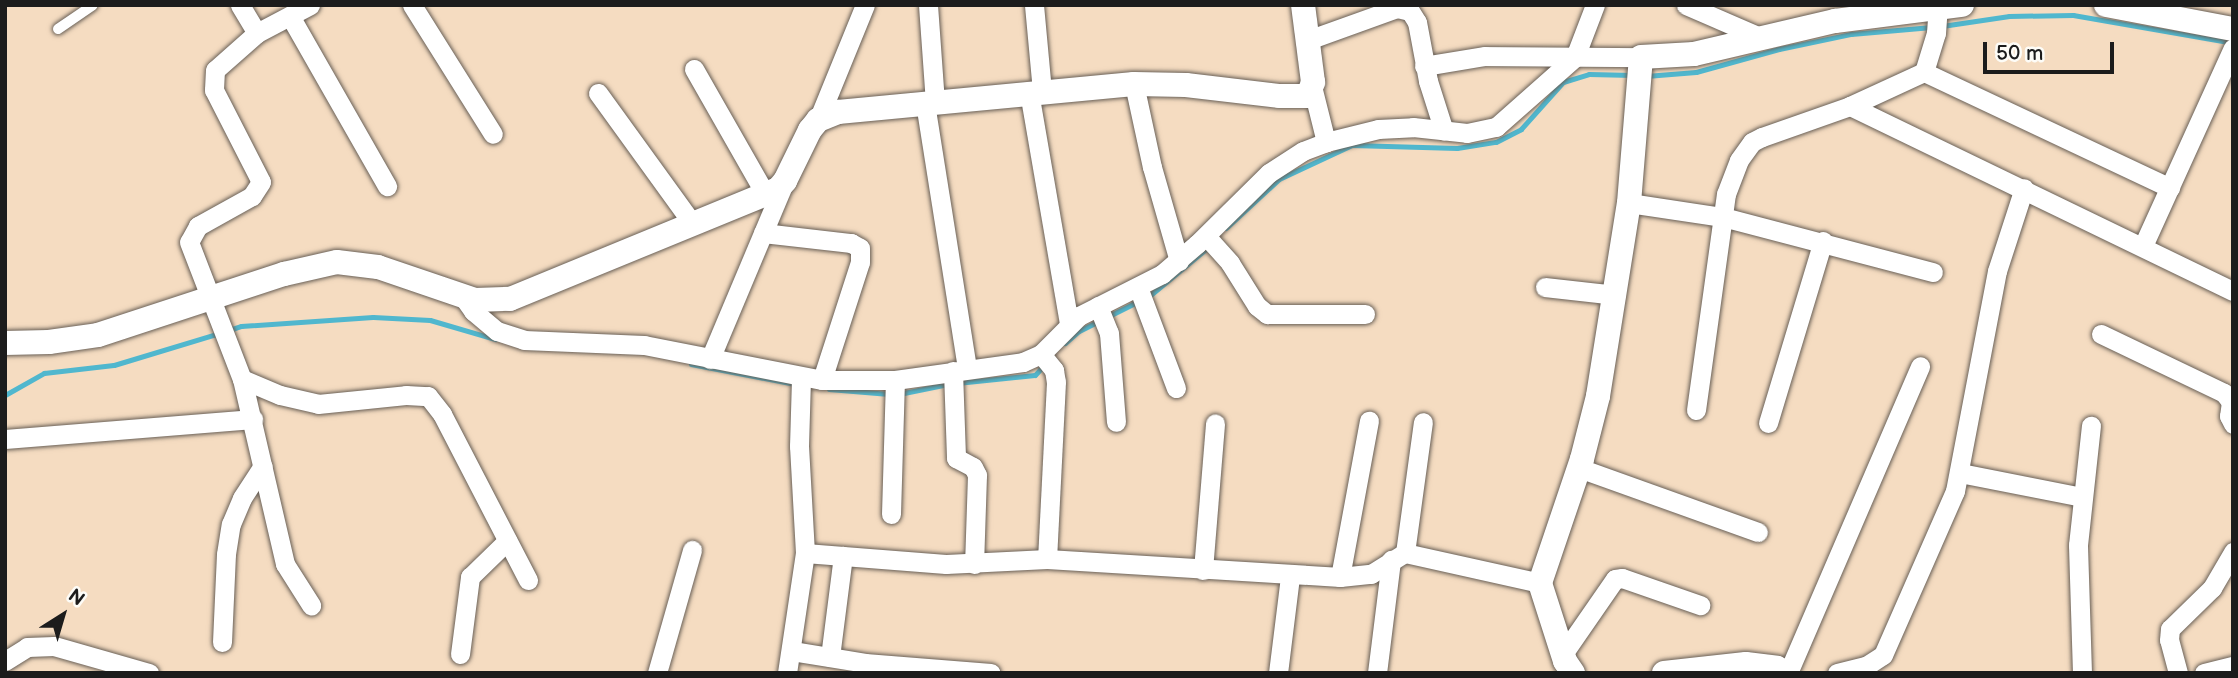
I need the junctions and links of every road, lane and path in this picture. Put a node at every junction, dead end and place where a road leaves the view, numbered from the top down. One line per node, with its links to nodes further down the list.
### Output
1 (93, 5): 16 (lane)
2 (240, 5): 18 (street)
3 (310, 5): 14 (street)
4 (412, 5): 35 (street)
5 (865, 5): 33 (street)
6 (928, 5): 31 (street)
7 (1034, 5): 29 (street)
8 (1303, 5): 20 (street)
9 (1595, 5): 22 (street)
10 (1686, 5): 19 (street)
11 (2106, 5): 12 (street)
12 (2131, 7): 13 (street)
13 (2199, 13): 17 (street)
14 (290, 16): 18 (street); 37 (street)
15 (1944, 16): 19 (street); 26 (street)
16 (58, 29)
17 (2233, 29)
18 (257, 33): 55 (street)
19 (1760, 37): 25 (street)
20 (1308, 40): 23 (street); 28 (street)
21 (2232, 49): 40 (street)
22 (1575, 57): 23 (street); 25 (street); 34 (street)
23 (1424, 66): 34 (street)
24 (694, 69): 38 (street)
25 (1641, 69): 41 (street)
26 (1924, 72): 32 (street); 40 (street)
27 (1134, 84): 28 (street); 29 (street); 48 (street)
28 (1313, 90): 36 (street)
29 (1035, 91): 31 (street); 58 (street)
30 (598, 93): 43 (street)
31 (930, 102): 33 (street); 64 (street)
32 (1850, 106): 39 (street); 42 (street)
33 (818, 120): 38 (street)
34 (1444, 131): 36 (street)
35 (493, 134)
36 (1326, 142): 46 (street)
37 (387, 186)
38 (776, 188): 43 (street); 44 (street)
39 (2024, 188): 47 (street); 82 (street)
40 (2170, 188): 47 (street)
41 (1629, 203): 42 (street); 52 (street)
42 (1723, 217): 45 (street); 70 (street)
43 (693, 224): 54 (street)
44 (763, 233): 61 (street); 66 (street)
45 (1823, 241): 49 (street); 76 (street)
46 (1212, 242): 48 (street); 57 (street)
47 (2143, 246): 51 (street)
48 (1179, 261): 53 (street)
49 (1933, 272)
50 (1545, 287): 52 (street)
51 (2233, 291)
52 (1616, 295): 81 (street)
53 (1141, 297): 56 (street); 68 (street)
54 (464, 298): 55 (street); 61 (street)
55 (213, 305): 60 (street); 65 (street)
56 (1102, 314): 58 (street); 73 (street)
57 (1365, 314)
58 (1069, 324): 62 (street)
59 (2101, 334): 77 (street)
60 (5, 343)
61 (710, 359): 67 (street)
62 (1046, 359): 64 (street); 92 (street)
63 (1920, 366): 116 (street)
64 (957, 376): 69 (street); 93 (street)
65 (242, 379): 71 (street); 86 (street)
66 (822, 380): 67 (street); 69 (street)
67 (800, 384): 89 (street)
68 (1176, 388)
69 (895, 389): 84 (street)
70 (1696, 410)
71 (253, 419): 79 (street); 80 (street)
72 (1369, 421): 96 (street)
73 (1116, 422)
74 (1423, 422): 91 (street)
75 (1215, 423): 94 (street)
76 (1768, 423)
77 (2233, 424)
78 (2091, 426): 83 (street)
79 (5, 439)
80 (263, 466): 99 (street); 101 (street)
81 (1579, 468): 85 (street); 98 (street)
82 (1960, 473): 83 (street); 117 (street)
83 (2082, 497): 118 (street)
84 (891, 514)
85 (1758, 533)
86 (507, 541): 97 (street); 103 (street)
87 (692, 551): 110 (street)
88 (2233, 552): 119 (street)
89 (804, 553): 90 (street); 102 (street)
90 (843, 556): 93 (street); 104 (street)
91 (1398, 556): 96 (street); 98 (street); 114 (street)
92 (1046, 559): 93 (street); 94 (street)
93 (974, 564)
94 (1203, 570): 95 (street)
95 (1290, 576): 96 (street); 113 (street)
96 (1340, 578)
97 (528, 580)
98 (1539, 583): 107 (street)
99 (311, 605)
100 (1700, 605): 107 (street)
101 (222, 642)
102 (792, 651): 104 (street); 111 (street)
103 (460, 654)
104 (830, 657): 108 (street)
105 (5, 661): 109 (street)
106 (2233, 666): 120 (street)
107 (1570, 667)
108 (865, 668): 112 (street)
109 (149, 673)
110 (657, 673)
111 (787, 673)
112 (991, 673)
113 (1278, 673)
114 (1377, 673)
115 (1664, 673): 116 (street)
116 (1786, 673)
117 (1837, 673)
118 (2082, 673)
119 (2178, 673)
120 (2204, 673)

